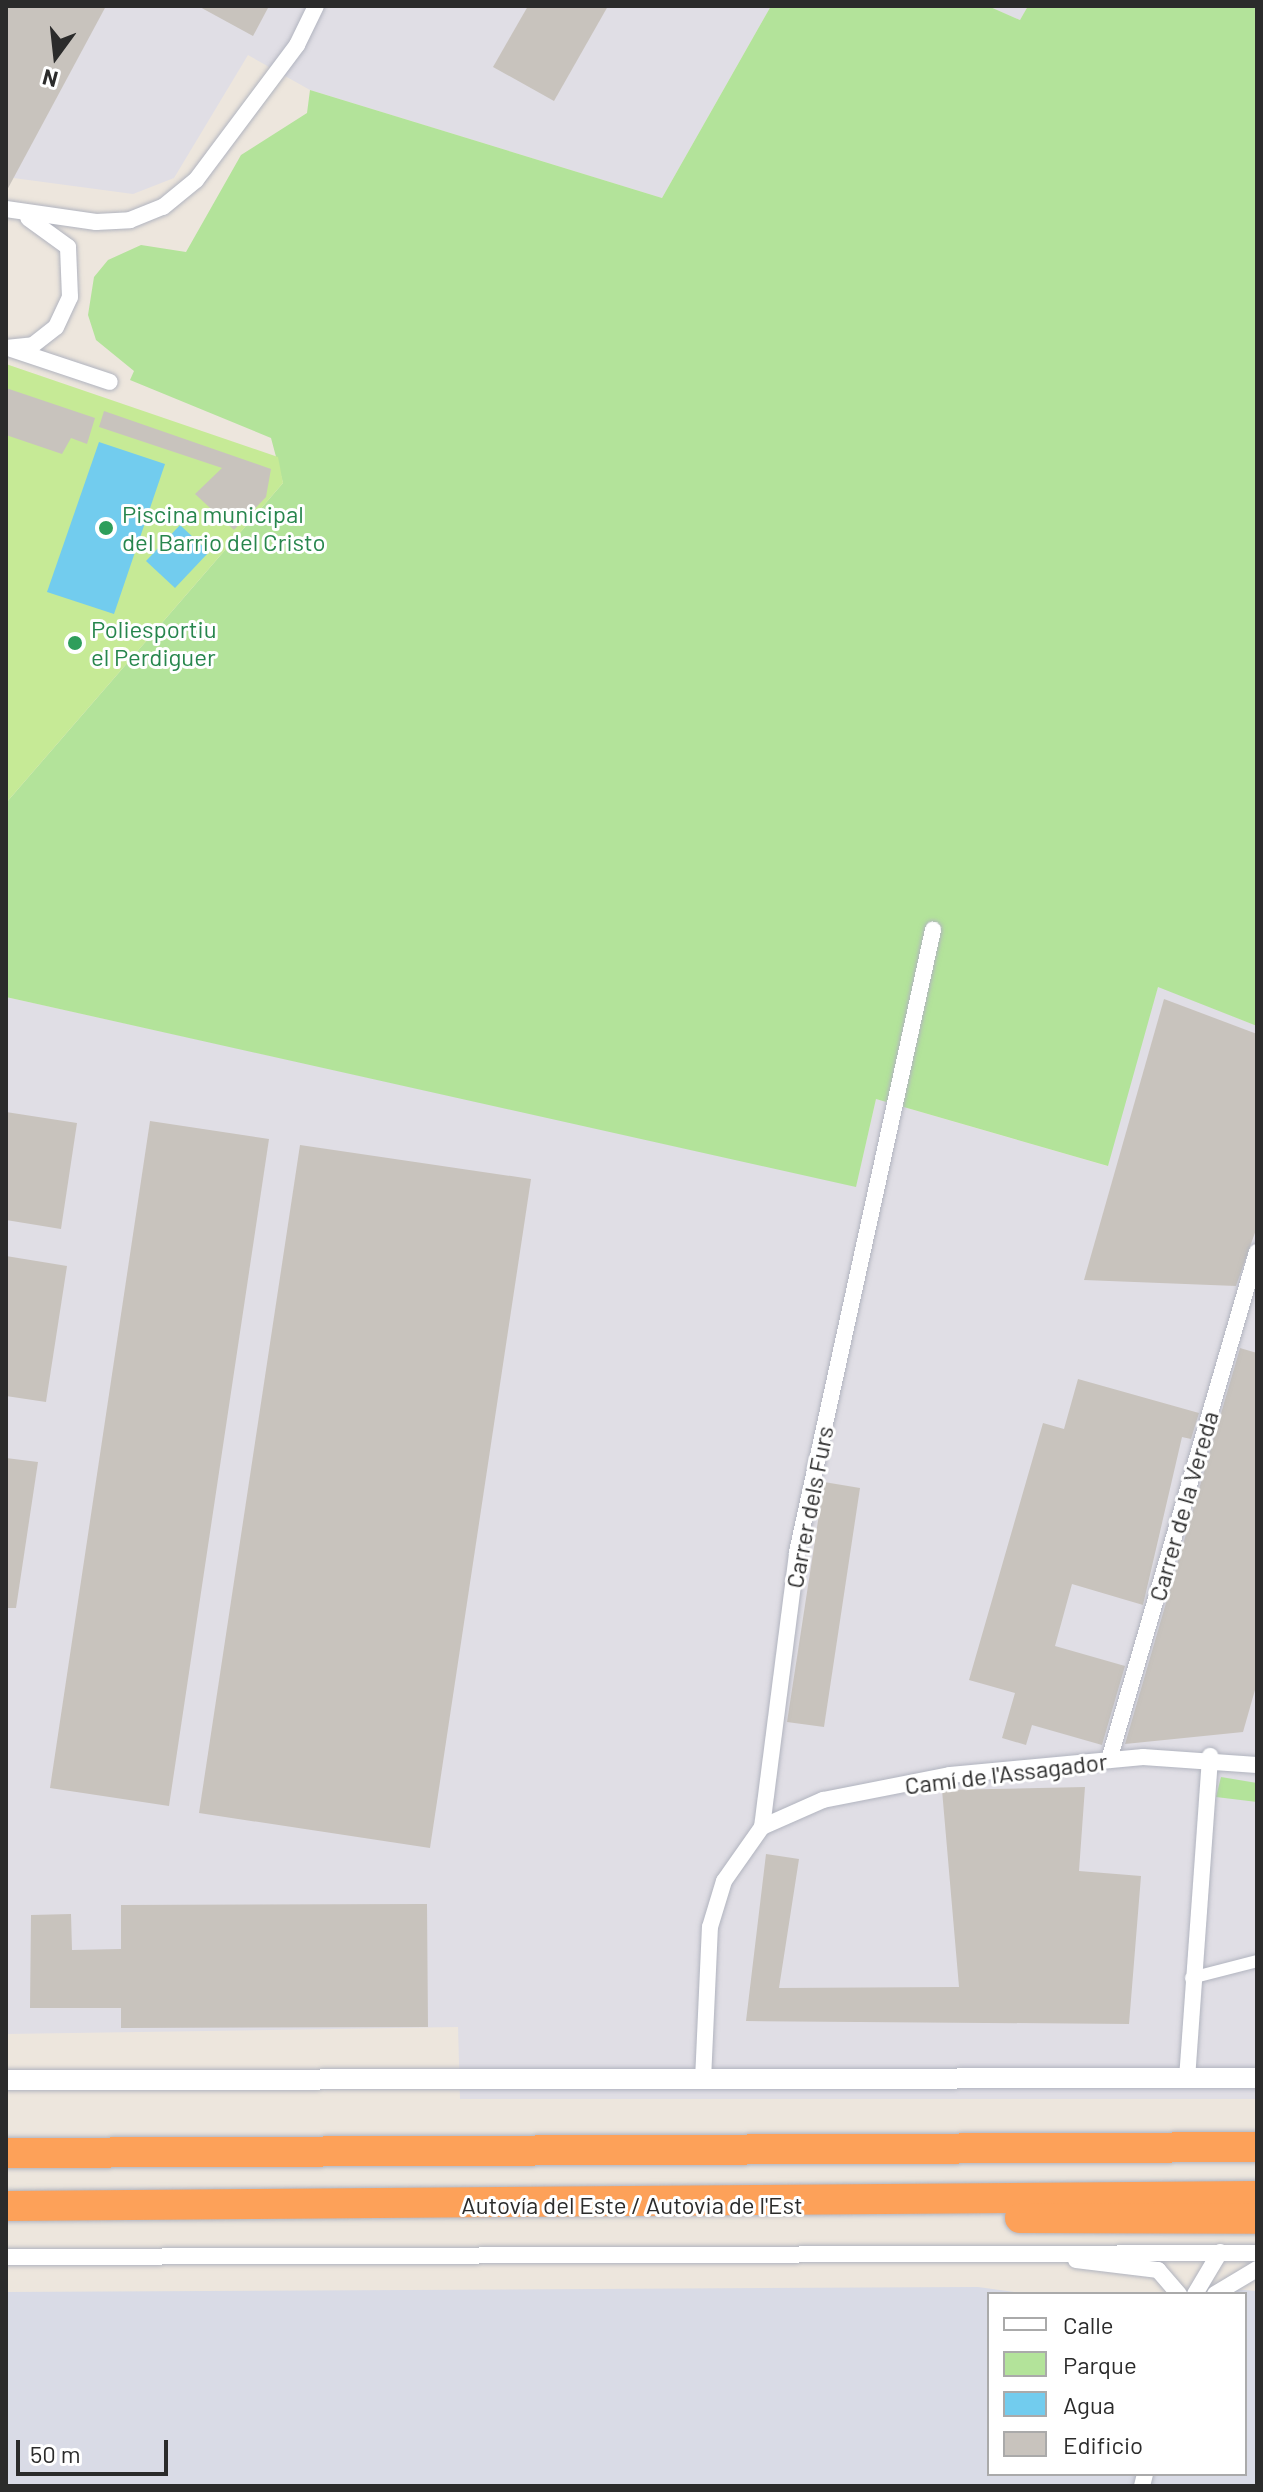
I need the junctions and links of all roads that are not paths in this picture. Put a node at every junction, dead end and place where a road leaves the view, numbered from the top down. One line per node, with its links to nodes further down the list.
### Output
1 (316, 6): 2 (street)
2 (7, 210): 3 (street)
3 (6, 348): 4 (street)
4 (110, 382)
5 (933, 930): 10 (street, Carrer dels Furs)
6 (1257, 1252): 8 (street, Carrer de la Vereda)
7 (1210, 1756): 8 (street, Camí de l'Assagador); 9 (street, Camí de l'Assagador); 12 (street)
8 (1109, 1760): 10 (street, Camí de l'Assagador)
9 (1257, 1765)
10 (762, 1827): 16 (street, Carrer dels Furs)
11 (1257, 1961): 12 (street)
12 (1191, 1978): 14 (street)
13 (1257, 2078): 14 (street)
14 (1187, 2079): 16 (street)
15 (6, 2080): 16 (street)
16 (703, 2080)
17 (1257, 2147): 18 (highway)
18 (6, 2153)
19 (1257, 2196): 20 (highway, Autovía del Este / Autovia de l'Est)
20 (904, 2204): 21 (highway, Autovía del Este / Autovia de l'Est); 22 (highway)
21 (6, 2206)
22 (1257, 2219)
23 (1027, 2252): 24 (street); 26 (street); 28 (street)
24 (1220, 2252): 25 (street); 29 (street)
25 (1257, 2253)
26 (6, 2257)
27 (1257, 2269): 30 (street)
28 (1177, 2292)
29 (1196, 2292)
30 (1218, 2292)

